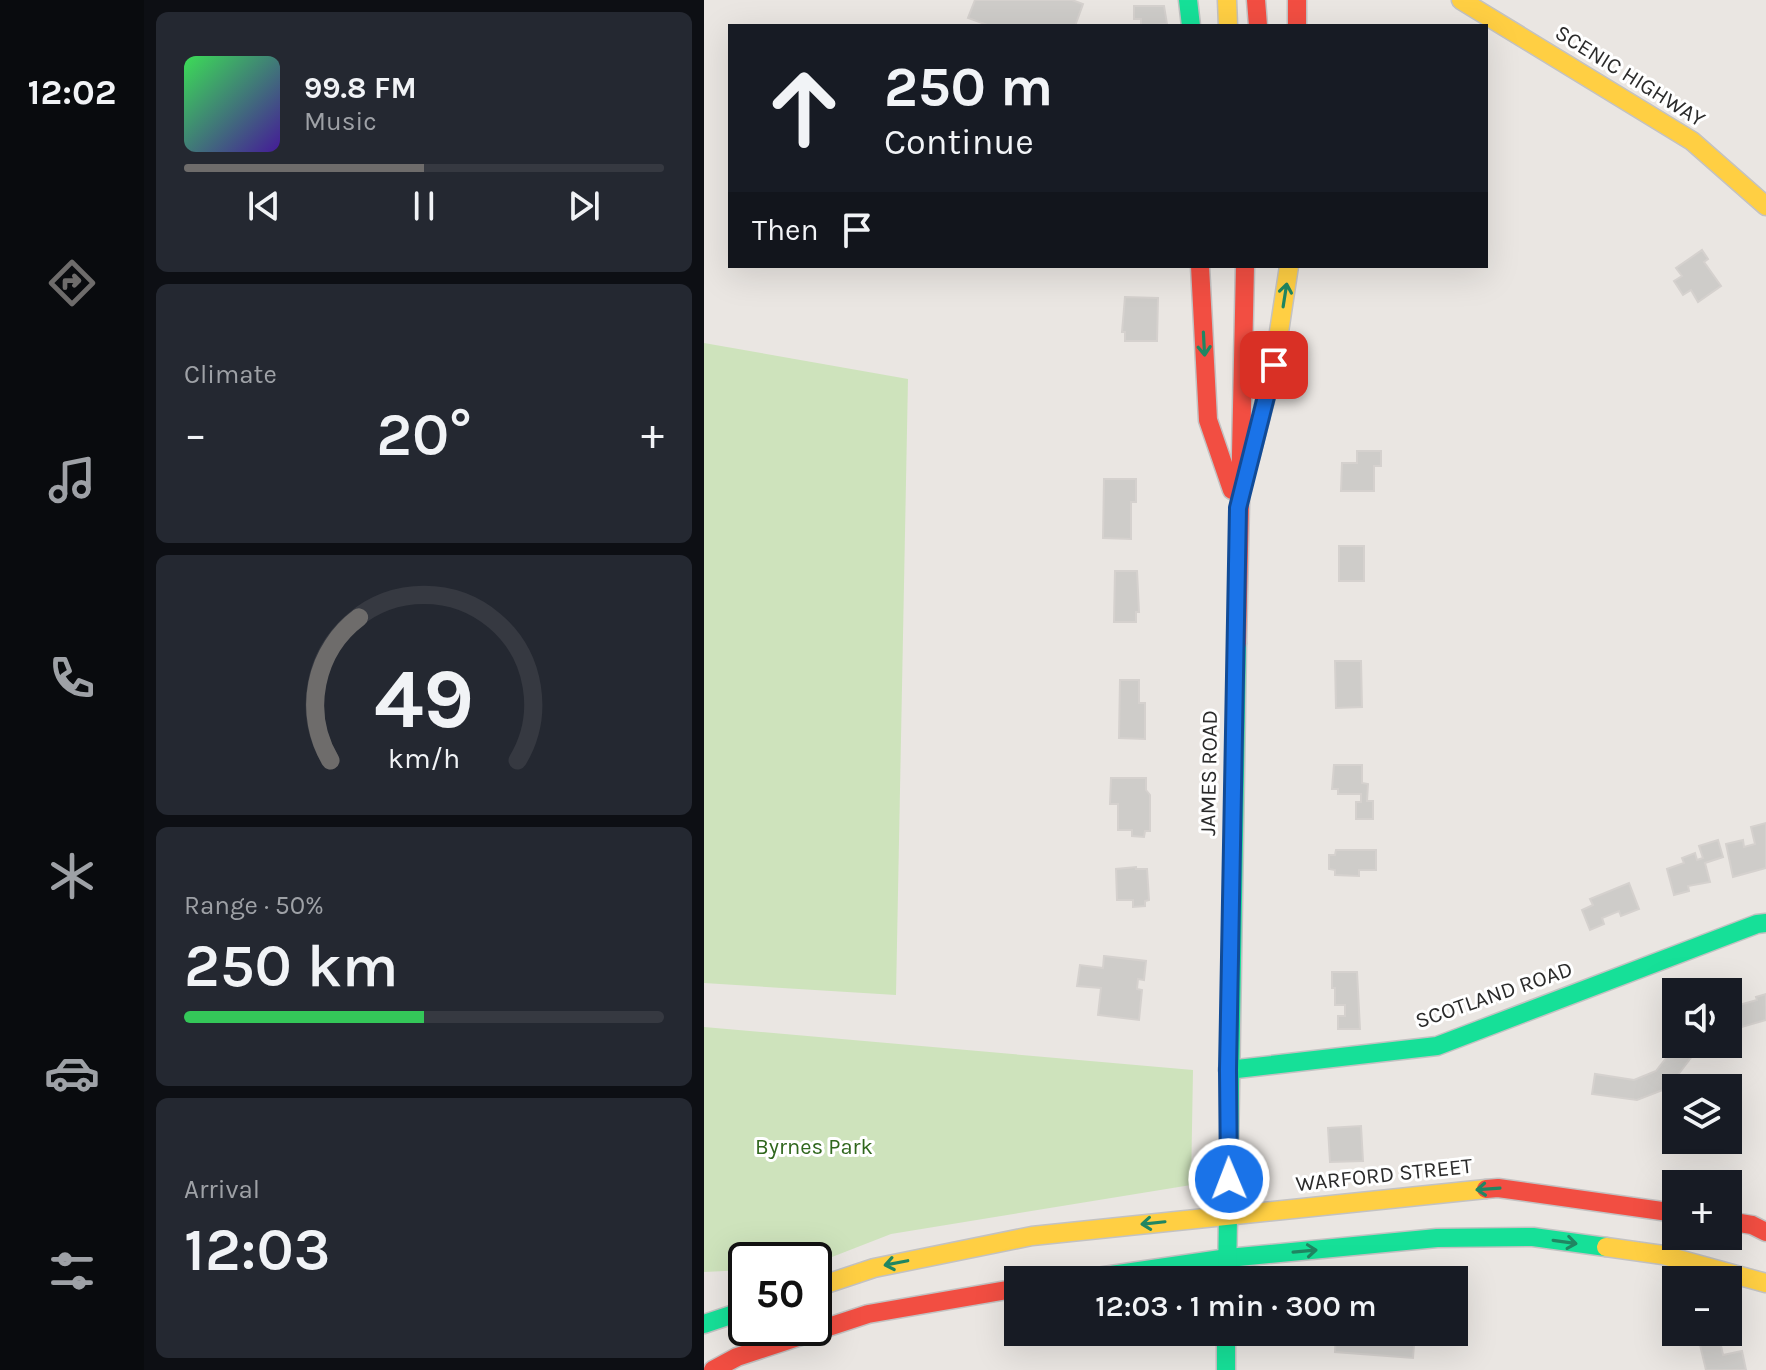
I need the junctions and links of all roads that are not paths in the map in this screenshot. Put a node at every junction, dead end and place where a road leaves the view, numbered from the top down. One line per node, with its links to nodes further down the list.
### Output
1 (1188, 0): 7 (main road)
2 (1227, 0): 8 (main road)
3 (1256, 0): 9 (main road)
4 (1312, 0): 6 (main road)
5 (1461, 0): 10 (main road, SCENIC HIGHWAY)
6 (1297, 15)
7 (1191, 24)
8 (1228, 24)
9 (1258, 24)
10 (1766, 206)
11 (1200, 268): 14 (main road, one-way to 14)
12 (1245, 268): 14 (main road, JAMES ROAD)
13 (1289, 268): 14 (main road, one-way to 13)
14 (1238, 508): 16 (main road, JAMES ROAD)
15 (1766, 923): 16 (main road, SCOTLAND ROAD)
16 (1228, 1070): 18 (main road, JAMES ROAD)
17 (1662, 1211): 18 (main road, WARFORD STREET, one-way to 18)
18 (1230, 1214): 21 (main road, JAMES ROAD); 24 (main road, WARFORD STREET, one-way to 24)
19 (1742, 1223): 20 (main road)
20 (1766, 1232)
21 (1228, 1258): 22 (main road); 23 (main road, JAMES ROAD); 25 (main road, one-way to 25)
22 (1173, 1266)
23 (1228, 1266)
24 (832, 1282)
25 (1766, 1283)
26 (1004, 1290): 30 (main road)
27 (728, 1316): 28 (main road)
28 (704, 1324)
29 (1226, 1346): 31 (main road)
30 (713, 1370)
31 (1226, 1370)

